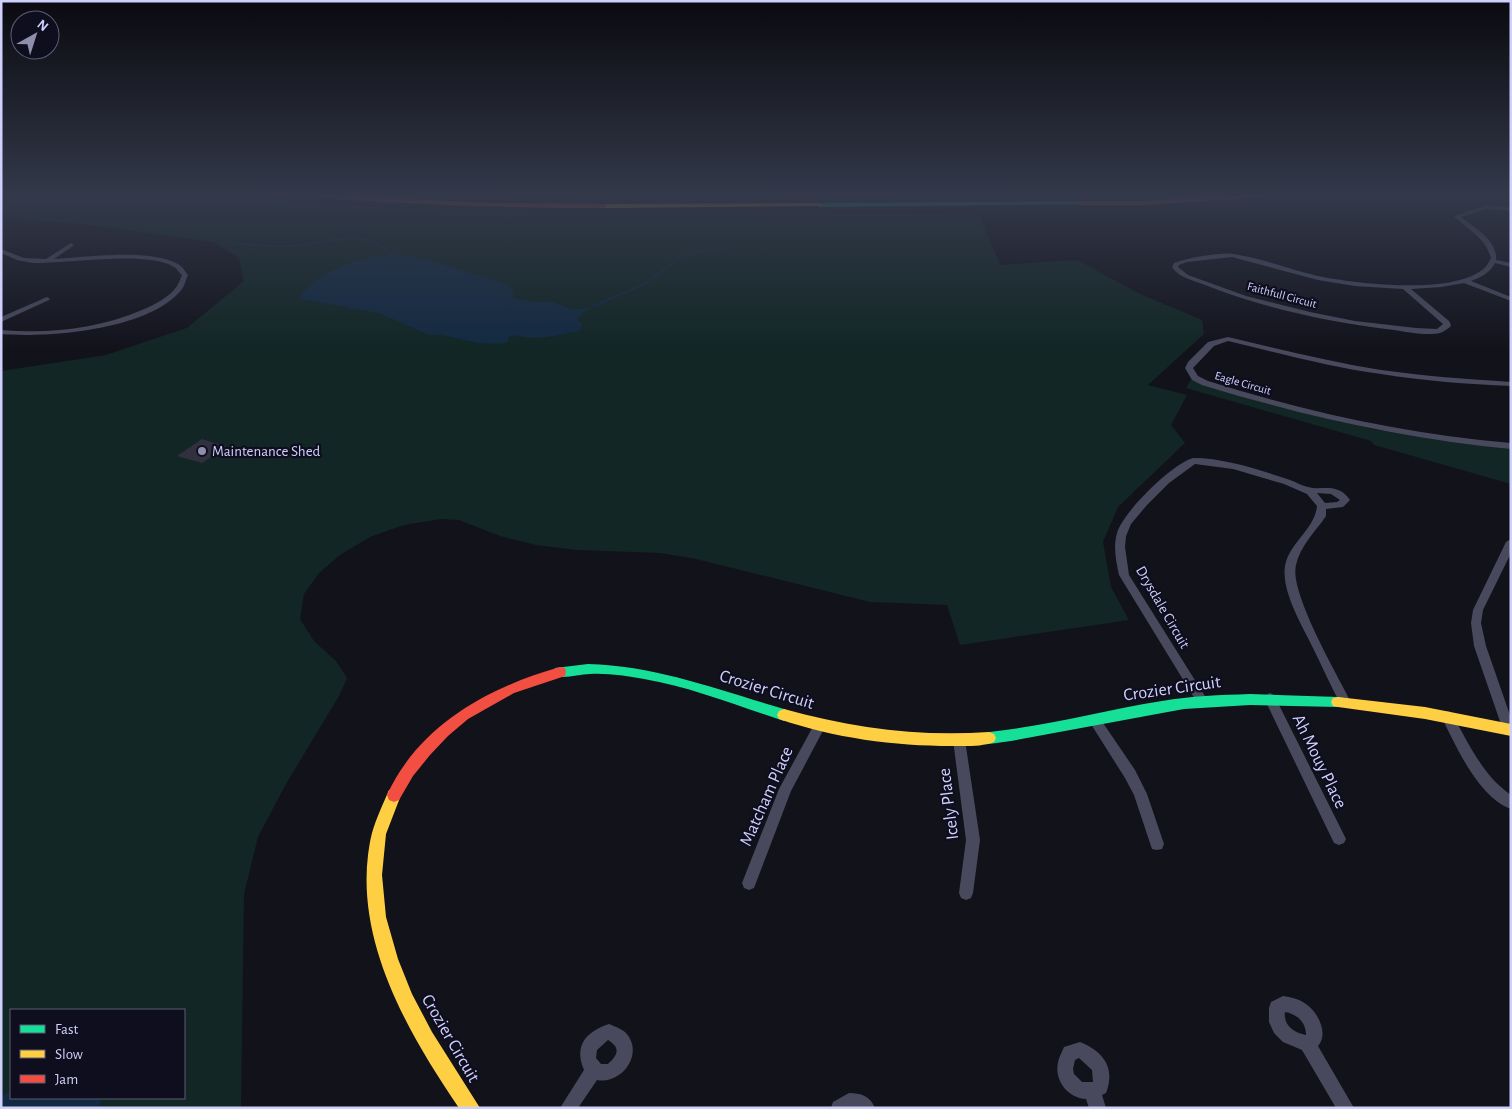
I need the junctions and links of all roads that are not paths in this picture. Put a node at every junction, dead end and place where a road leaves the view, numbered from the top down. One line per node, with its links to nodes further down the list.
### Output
1 (68, 247): 5 (street)
2 (1490, 247): 4 (street)
3 (1, 251): 5 (street)
4 (1493, 261): 6 (street); 7 (street)
5 (46, 262): 12 (street)
6 (1511, 265)
7 (1466, 281): 8 (street, Faithfull Circuit); 10 (street)
8 (1405, 287): 8 (street, Faithfull Circuit)
9 (47, 299): 11 (street)
10 (1511, 299)
11 (1, 320)
12 (1, 332)
13 (1511, 384): 14 (street, Eagle Circuit)
14 (1511, 446)
15 (1308, 491): 16 (street, Drysdale Circuit); 16 (street, Drysdale Circuit); 19 (street, Drysdale Circuit)
16 (1322, 506): 20 (street)
17 (1511, 542): 24 (street)
18 (1270, 698): 19 (street, Crozier Circuit); 20 (street, Crozier Circuit); 27 (street, Ah Mouy Place)
19 (1202, 701): 22 (street, Crozier Circuit)
20 (1344, 702): 21 (street, Crozier Circuit)
21 (1448, 716): 24 (street, Crozier Circuit); 26 (street)
22 (1094, 721): 25 (street, Crozier Circuit); 28 (street)
23 (820, 725): 25 (street, Crozier Circuit); 29 (street, Matcham Place); 33 (street, Crozier Circuit)
24 (1510, 730)
25 (959, 740): 30 (street, Icely Place)
26 (1511, 803)
27 (1339, 839)
28 (1157, 844)
29 (749, 883)
30 (966, 893)
31 (1307, 1043): 37 (street)
32 (594, 1070): 34 (street)
33 (471, 1108)
34 (568, 1108)
35 (839, 1108): 36 (street)
36 (867, 1108)
37 (1346, 1108)

